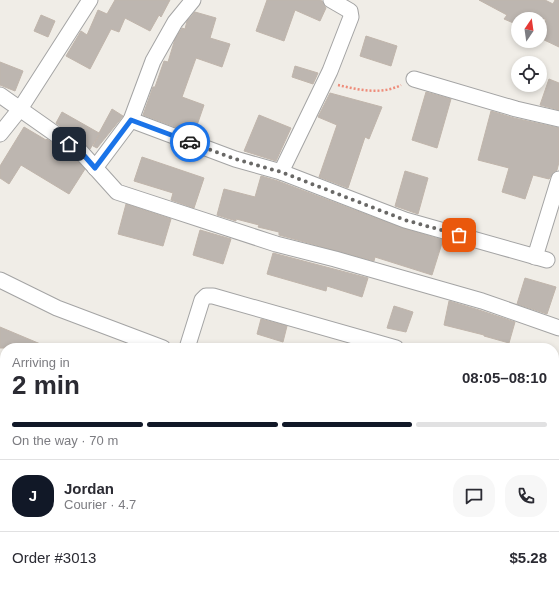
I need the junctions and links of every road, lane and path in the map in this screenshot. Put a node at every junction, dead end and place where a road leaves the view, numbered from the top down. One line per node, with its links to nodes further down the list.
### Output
1 (90, 0): 7 (street)
2 (192, 0): 9 (street)
3 (330, 0): 5 (street)
4 (414, 79): 5 (path); 8 (street)
5 (325, 82): 12 (street)
6 (0, 94): 7 (street)
7 (20, 109): 10 (street); 11 (street)
8 (559, 119)
9 (131, 120): 11 (street); 12 (street)
10 (0, 134)
11 (95, 168): 15 (street)
12 (281, 172): 13 (street)
13 (559, 179)
14 (0, 280): 16 (street)
15 (559, 328)
16 (150, 343)
17 (189, 343): 18 (street)
18 (378, 343)

